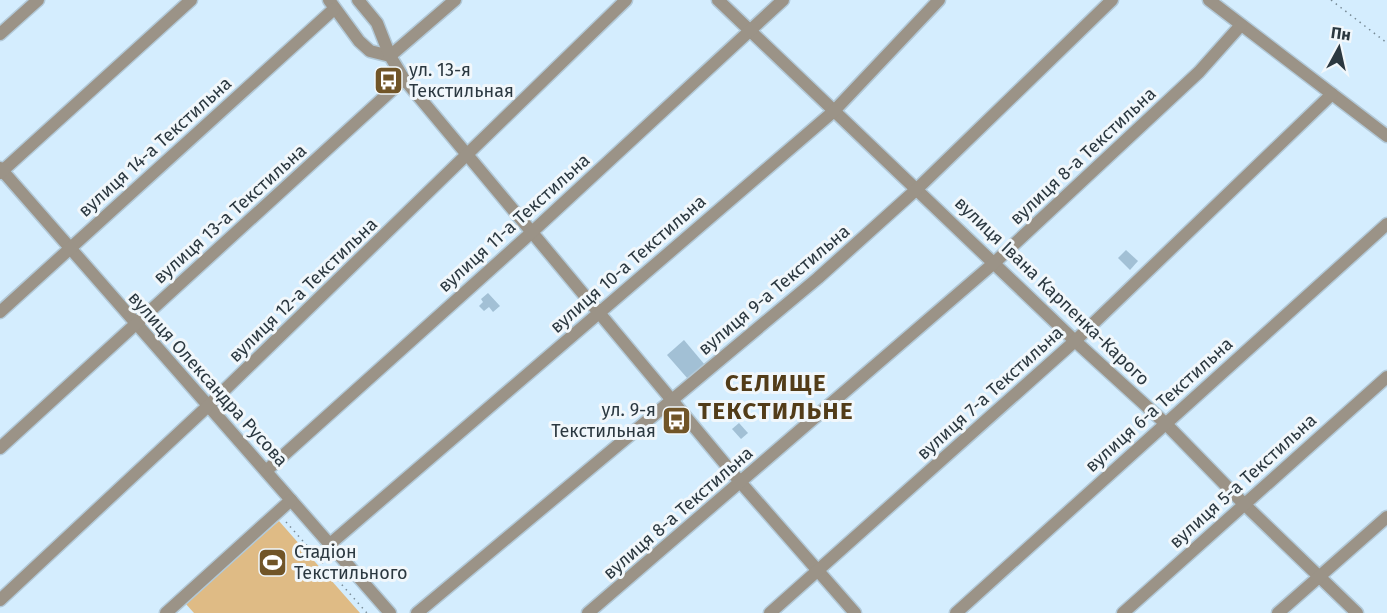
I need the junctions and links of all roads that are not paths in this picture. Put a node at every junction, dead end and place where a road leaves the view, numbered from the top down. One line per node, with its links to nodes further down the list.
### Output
1 (38, 0): 14 (street)
2 (191, 0): 21 (street)
3 (358, 0): 15 (street)
4 (455, 0): 15 (street)
5 (626, 0): 20 (street, вулиця 12-а Текстильна)
6 (718, 0): 13 (street, вулиця Івана Карпенка-Карого)
7 (783, 0): 13 (street, вулиця 11-а Текстильна)
8 (939, 0): 18 (street, вулиця 10-а Текстильна)
9 (1112, 0): 22 (street, вулиця 9-а Текстильна)
10 (1209, 0): 12 (street)
11 (331, 4): 15 (street); 25 (street, вулиця 14-а Текстильна)
12 (1241, 25): 17 (street); 26 (street, вулиця 8-а Текстильна)
13 (751, 31): 18 (street, вулиця Івана Карпенка-Карого); 24 (street, вулиця 11-а Текстильна)
14 (0, 34)
15 (390, 56): 16 (street)
16 (404, 79): 20 (street); 29 (street, вулиця 13-а Текстильна)
17 (1332, 94): 19 (street); 30 (street, вулиця 7-а Текстильна)
18 (834, 111): 22 (street, вулиця Івана Карпенка-Карого); 28 (street, вулиця 10-а Текстильна)
19 (1387, 136)
20 (468, 156): 24 (street); 33 (street, вулиця 12-а Текстильна)
21 (1, 170): 25 (street, вулиця Олександра Русова)
22 (918, 188): 26 (street, вулиця Івана Карпенка-Карого); 32 (street, вулиця 9-а Текстильна)
23 (1387, 224): 34 (street, вулиця 6-а Текстильна)
24 (531, 233): 28 (street); 36 (street, вулиця 11-а Текстильна)
25 (70, 249): 27 (street, вулиця 14-а Текстильна); 29 (street, вулиця Олександра Русова)
26 (994, 263): 30 (street, вулиця Івана Карпенка-Карого); 37 (street, вулиця 8-а Текстильна)
27 (0, 312)
28 (600, 312): 32 (street); 41 (street, вулиця 10-а Текстильна)
29 (136, 324): 33 (street, вулиця Олександра Русова); 35 (street, вулиця 13-а Текстильна)
30 (1075, 341): 34 (street, вулиця Івана Карпенка-Карого); 42 (street, вулиця 7-а Текстильна)
31 (1387, 377): 39 (street, вулиця 5-а Текстильна)
32 (673, 398): 37 (street); 47 (street, вулиця 9-а Текстильна)
33 (208, 406): 36 (street, вулиця Олександра Русова); 44 (street, вулиця 12-а Текстильна)
34 (1165, 423): 39 (street, вулиця Івана Карпенка-Карого); 51 (street, вулиця 6-а Текстильна)
35 (0, 448)
36 (266, 471): 38 (street, вулиця Олександра Русова)
37 (741, 483): 42 (street); 48 (street, вулиця 8-а Текстильна)
38 (291, 500): 41 (street, вулиця Олександра Русова); 45 (street)
39 (1244, 504): 43 (street, вулиця Івана Карпенка-Карого); 52 (street, вулиця 5-а Текстильна)
40 (1387, 517): 43 (street)
41 (330, 544): 46 (street, вулиця Олександра Русова)
42 (818, 570): 49 (street, вулиця 7-а Текстильна); 50 (street)
43 (1319, 577): 53 (street); 54 (street, вулиця Івана Карпенка-Карого)
44 (0, 600)
45 (166, 613)
46 (390, 613)
47 (417, 613)
48 (588, 613)
49 (770, 613)
50 (855, 613)
51 (956, 613)
52 (1123, 613)
53 (1278, 613)
54 (1357, 613)

